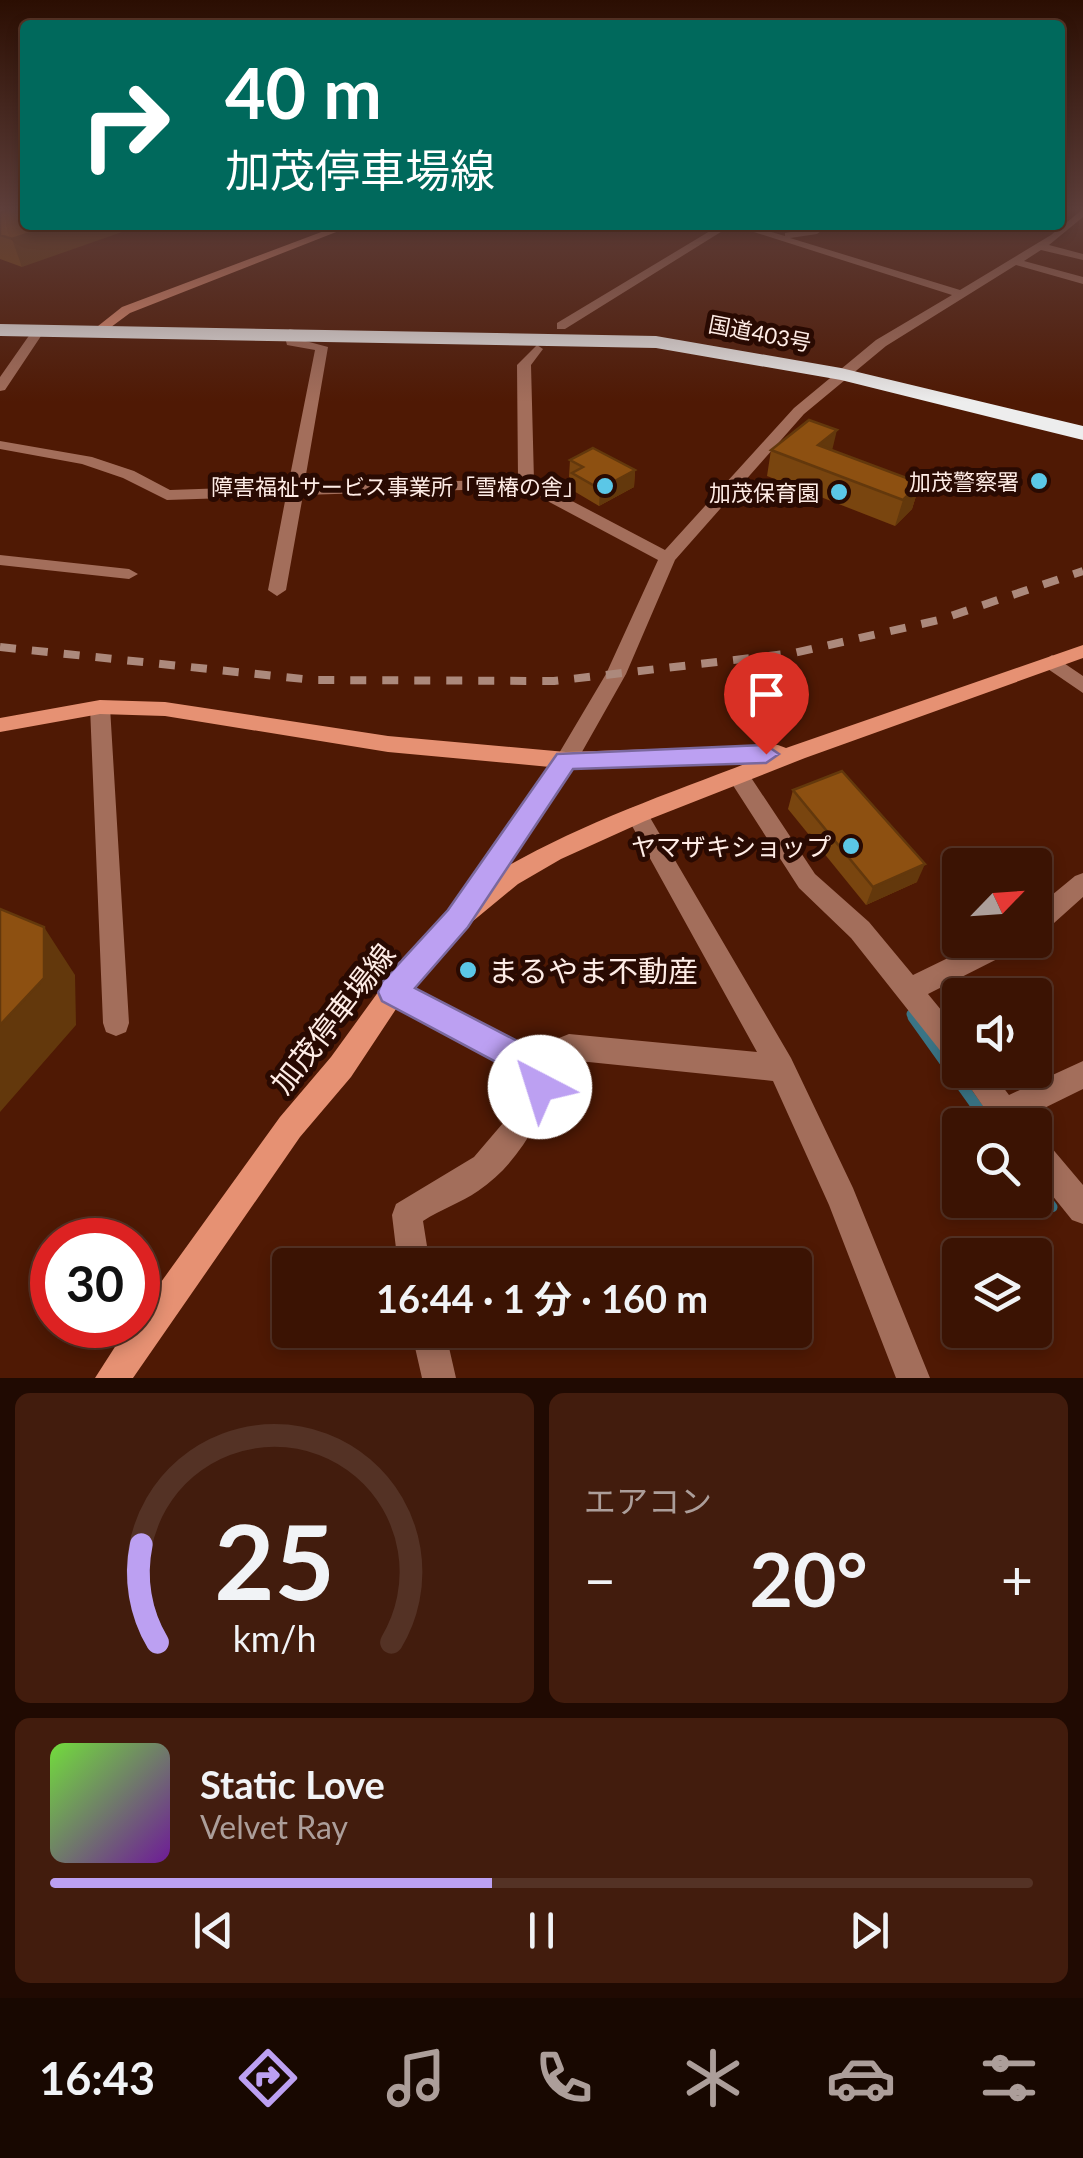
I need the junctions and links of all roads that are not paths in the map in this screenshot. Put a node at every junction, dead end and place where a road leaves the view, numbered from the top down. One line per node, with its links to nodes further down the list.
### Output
1 (222, 273): 11 (street)
2 (648, 273): 8 (street)
3 (895, 273): 7 (street)
4 (992, 273): 7 (street)
5 (1056, 273): 6 (street)
6 (1083, 281)
7 (958, 293): 14 (street)
8 (561, 326)
9 (0, 330): 10 (highway, 国道403号)
10 (40, 330): 11 (highway, 国道403号); 15 (street)
11 (99, 330): 12 (highway, 国道403号)
12 (290, 333): 14 (highway, 国道403号); 19 (street)
13 (537, 349): 18 (street)
14 (840, 374): 16 (highway, 国道403号); 20 (street)
15 (0, 387)
16 (1083, 432)
17 (0, 445): 19 (street)
18 (526, 482): 19 (street); 20 (street)
19 (294, 489): 23 (street)
20 (667, 558): 30 (street)
21 (0, 560): 22 (street)
22 (129, 574)
23 (277, 590)
24 (1083, 650): 25 (street, 加茂停車場線)
25 (1052, 662): 26 (street); 29 (street, 加茂停車場線)
26 (1083, 686)
27 (100, 707): 28 (street); 30 (street); 39 (street)
28 (0, 725)
29 (798, 752): 30 (street); 31 (street, 加茂停車場線)
30 (566, 760): 35 (street)
31 (738, 776): 32 (street, 加茂停車場線); 37 (street)
32 (638, 815): 35 (street, 加茂停車場線); 42 (street)
33 (1083, 883): 34 (street)
34 (1052, 909)
35 (458, 918): 38 (street, 加茂停車場線)
36 (973, 958): 37 (street)
37 (910, 989): 40 (street)
38 (393, 992): 49 (street); 51 (street, 加茂停車場線)
39 (116, 1024)
40 (942, 1031)
41 (569, 1048): 42 (street)
42 (781, 1068): 53 (street)
43 (1083, 1075): 46 (street)
44 (986, 1088): 45 (street)
45 (1001, 1108)
46 (1028, 1108)
47 (1052, 1171): 48 (street)
48 (1083, 1208)
49 (411, 1248)
50 (432, 1348): 52 (street)
51 (112, 1378)
52 (439, 1378)
53 (913, 1378)

